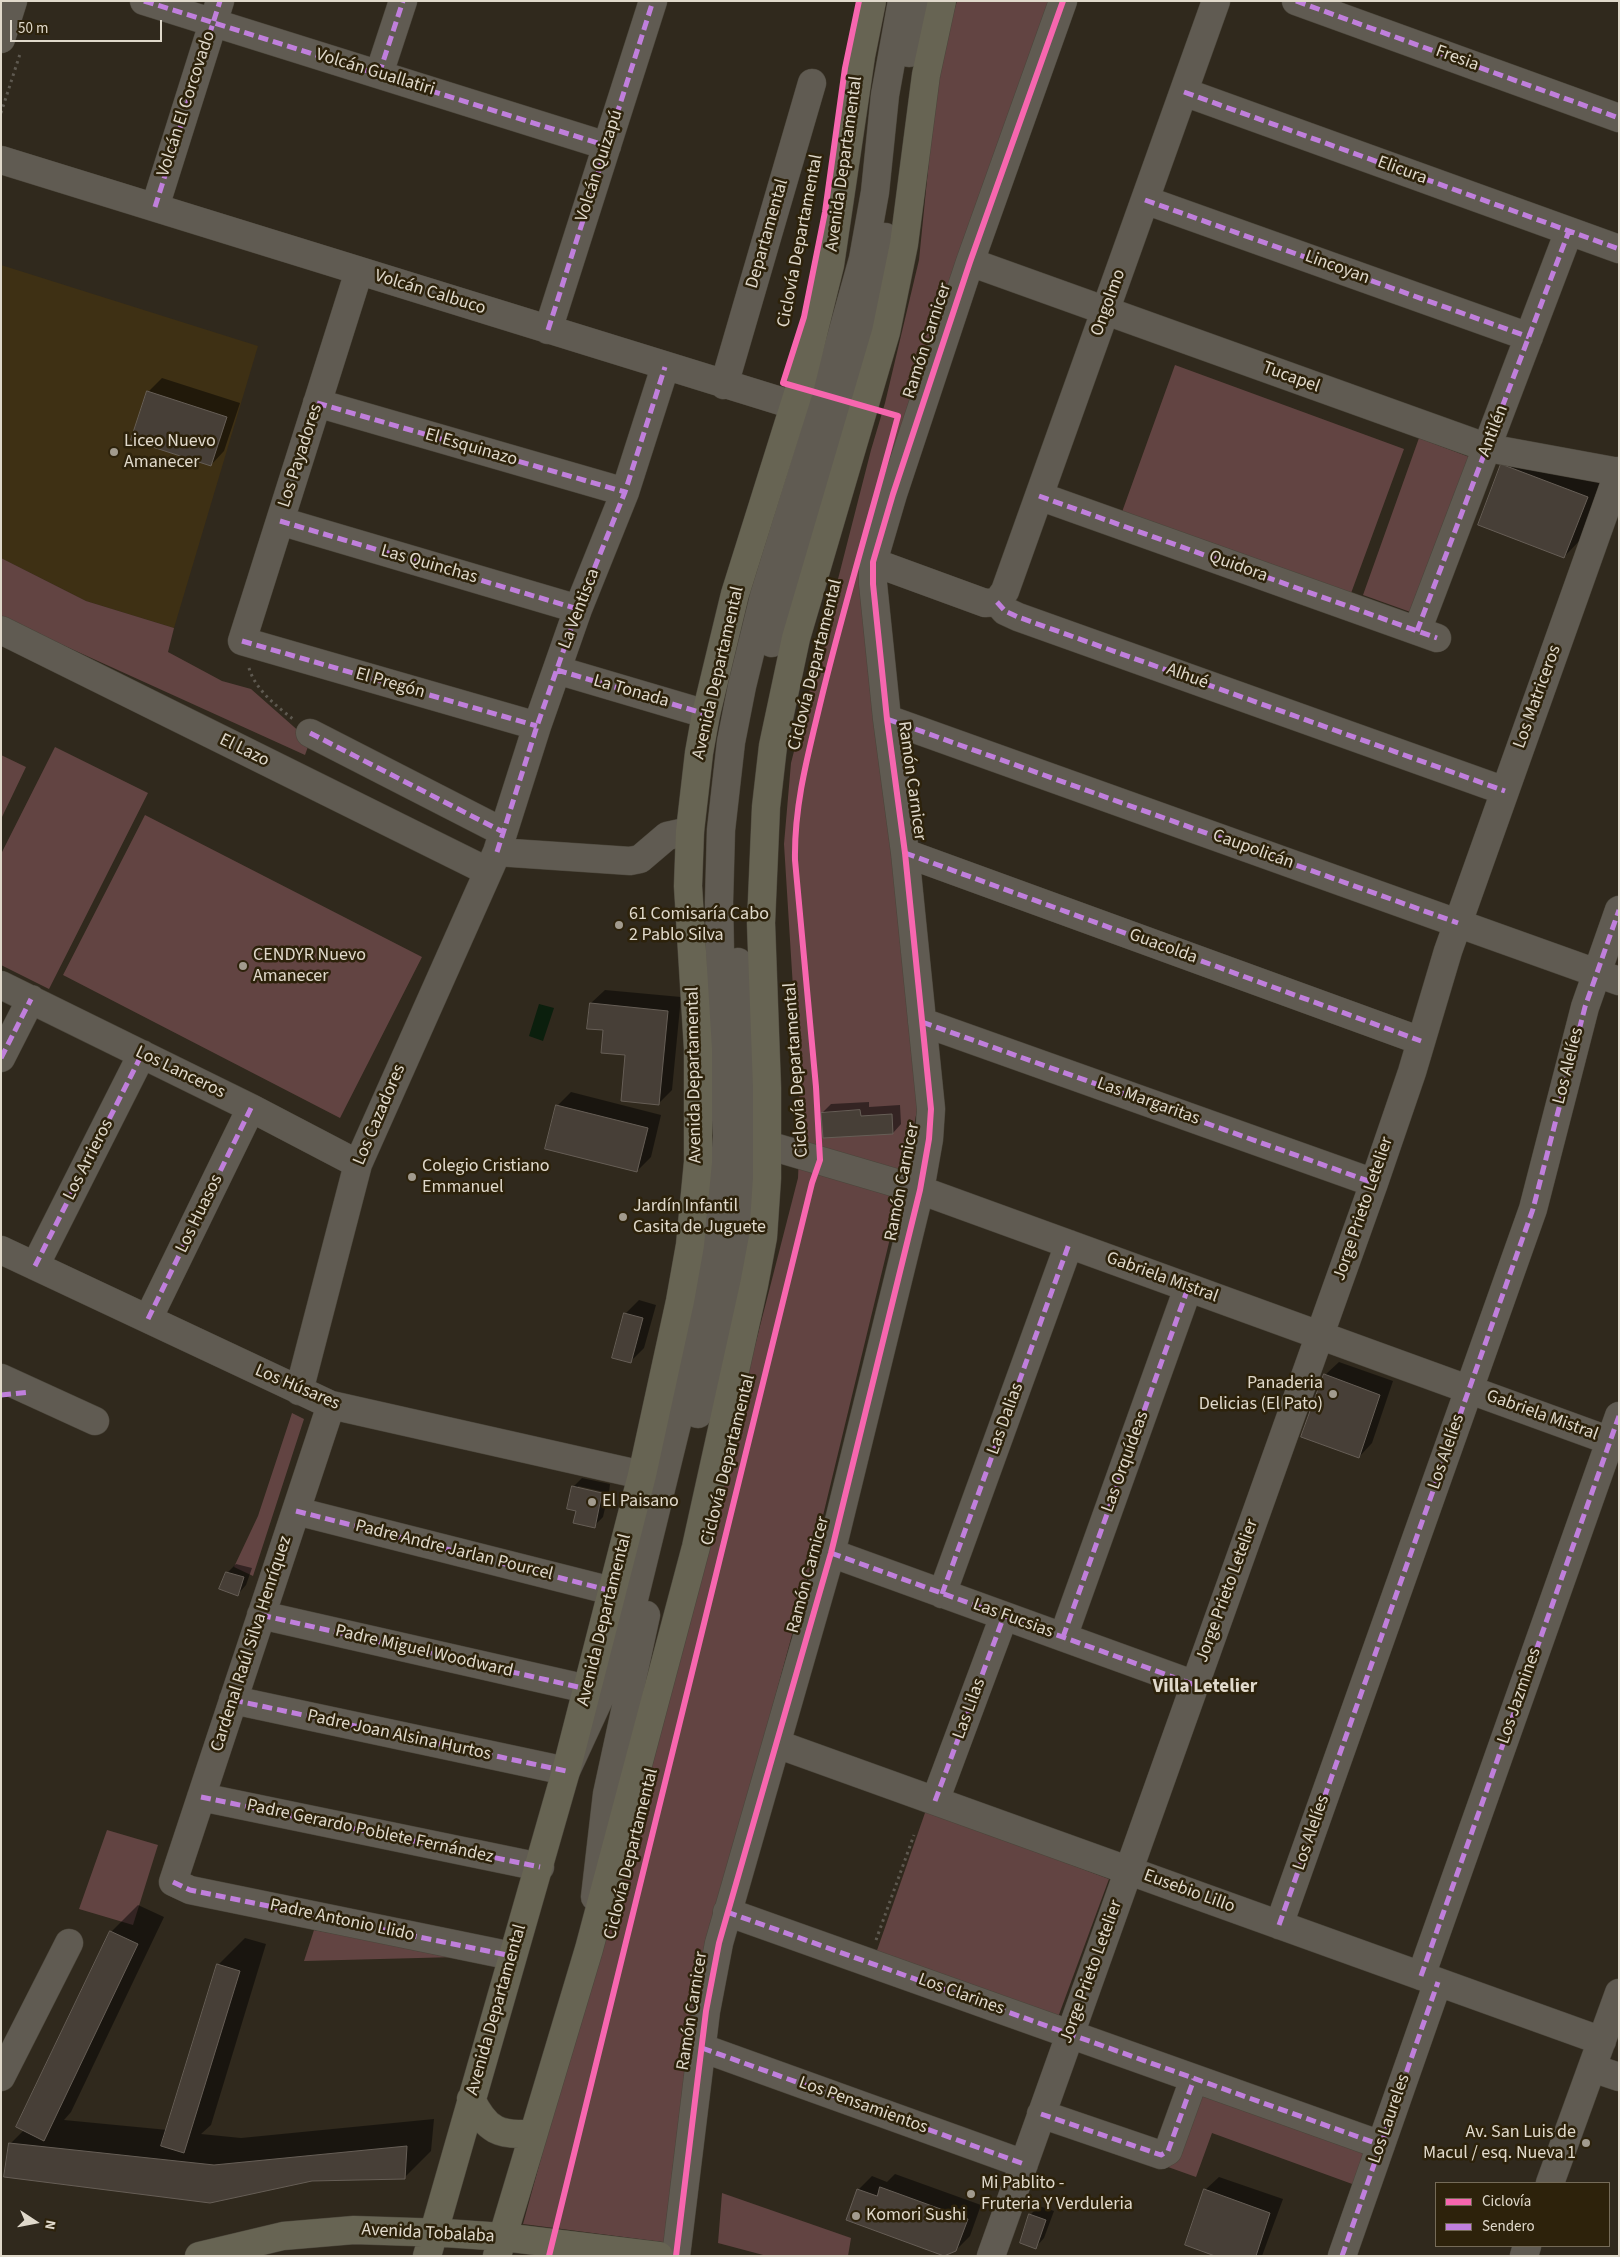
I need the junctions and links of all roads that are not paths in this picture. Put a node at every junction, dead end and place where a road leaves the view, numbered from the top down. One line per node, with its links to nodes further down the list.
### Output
1 (13, 1): 13 (street)
2 (144, 1): 12 (street, Volcán Guallatiri)
3 (403, 1): 14 (street)
4 (653, 1): 18 (street, Volcán Quizapú)
5 (872, 1): 32 (main road, Avenida Departamental)
6 (902, 1): 33 (street)
7 (922, 1): 33 (street)
8 (942, 1): 33 (main road)
9 (1063, 1): 24 (street, Ramón Carnicer)
10 (1216, 1): 16 (street, Ongolmo)
11 (1296, 1): 17 (street, Fresia)
12 (216, 12): 14 (street, Volcán Guallatiri); 21 (street, Volcán El Corcovado)
13 (1, 39)
14 (379, 74): 18 (street, Volcán Guallatiri)
15 (812, 83): 30 (street, Departamental)
16 (1184, 92): 20 (street, Ongolmo); 22 (street, Elicura)
17 (1619, 118)
18 (607, 146): 27 (street, Volcán Quizapú)
19 (1, 160): 21 (street, Volcán Calbuco)
20 (1146, 200): 26 (street, Ongolmo); 28 (street, Lincoyan)
21 (155, 207): 25 (street, Volcán Calbuco)
22 (1569, 231): 23 (street, Elicura); 28 (street, Antilén)
23 (1619, 249)
24 (970, 262): 26 (street, Tucapel); 39 (street, Ramón Carnicer)
25 (359, 271): 27 (street, Volcán Calbuco); 31 (street, Los Payadores)
26 (1106, 311): 34 (street, Tucapel); 37 (street, Ongolmo)
27 (548, 330): 29 (street, Volcán Calbuco)
28 (1529, 337): 34 (street, Antilén)
29 (665, 367): 30 (street, Volcán Calbuco); 36 (street, La Ventisca)
30 (724, 385): 32 (street, Volcán Calbuco)
31 (317, 403): 36 (street, El Esquinazo); 38 (street, Los Payadores)
32 (793, 406): 33 (street, Volcán Calbuco); 46 (main road, Avenida Departamental)
33 (839, 418): 65 (main road); 65 (street)
34 (1488, 448): 35 (street, Tucapel); 43 (street, Antilén)
35 (1619, 471): 50 (street, Los Matriceros)
36 (626, 492): 41 (street, La Ventisca)
37 (1039, 496): 40 (street, Ongolmo); 43 (street, Quidora)
38 (280, 521): 41 (street, Las Quinchas); 44 (street, Los Payadores)
39 (873, 562): 40 (street, Alhué); 47 (street, Ramón Carnicer)
40 (996, 602): 50 (street, Alhué)
41 (578, 609): 45 (street, La Ventisca)
42 (1, 630): 52 (street, El Lazo)
43 (1427, 634)
44 (242, 641): 48 (street, El Pregón)
45 (557, 670): 46 (street, La Tonada); 48 (street, La Ventisca)
46 (706, 714): 51 (main road, Avenida Departamental)
47 (887, 719): 53 (street, Ramón Carnicer); 55 (street, Caupolicán)
48 (537, 726): 52 (street, La Ventisca)
49 (310, 733): 52 (street)
50 (1505, 791): 55 (street, Los Matriceros)
51 (690, 831): 52 (street, El Lazo); 64 (main road, Avenida Departamental)
52 (496, 852): 66 (street, Los Cazadores)
53 (905, 852): 59 (street, Ramón Carnicer); 60 (street, Guacolda)
54 (1619, 910): 56 (street, Los Alelíes)
55 (1458, 923): 56 (street, Caupolicán); 60 (street, Jorge Prieto Letelier)
56 (1607, 977): 76 (street, Los Alelíes)
57 (1, 985): 58 (street, Los Lanceros)
58 (31, 999): 61 (street, Los Lanceros); 62 (street)
59 (922, 1022): 67 (street, Las Margaritas); 68 (street, Ramón Carnicer)
60 (1421, 1041): 67 (street, Jorge Prieto Letelier)
61 (142, 1054): 63 (street, Los Lanceros); 71 (street, Los Arrieros)
62 (1, 1058)
63 (252, 1108): 66 (street, Los Lanceros); 73 (street, Los Huasos)
64 (698, 1131): 65 (street, Gabriela Mistral); 83 (main road, Avenida Departamental)
65 (747, 1141): 68 (street, Gabriela Mistral); 95 (street); 116 (main road)
66 (358, 1164): 77 (street, Los Cazadores)
67 (1374, 1183): 74 (street, Jorge Prieto Letelier)
68 (920, 1190): 69 (street, Gabriela Mistral); 85 (street, Ramón Carnicer)
69 (1069, 1244): 72 (street, Gabriela Mistral); 87 (street, Las Dalias)
70 (1, 1250): 71 (street, Los Húsares)
71 (35, 1266): 73 (street, Los Húsares)
72 (1188, 1288): 74 (street, Gabriela Mistral); 90 (street, Las Orquídeas)
73 (148, 1319): 77 (street, Los Húsares)
74 (1320, 1335): 76 (street, Gabriela Mistral); 91 (street, Jorge Prieto Letelier)
75 (1, 1378): 78 (street)
76 (1469, 1389): 82 (street, Gabriela Mistral); 102 (street, Los Alelíes)
77 (299, 1391): 80 (street, Los Húsares)
78 (30, 1392): 79 (street); 81 (street)
79 (1, 1395)
80 (331, 1405): 83 (street, Los Húsares); 84 (street, Cardenal Raúl Silva Henríquez)
81 (95, 1421)
82 (1616, 1433): 105 (street, Los Jazmines)
83 (642, 1475): 86 (main road, Avenida Departamental)
84 (296, 1511): 86 (street, Padre Andre Jarlan Pourcel); 88 (street, Cardenal Raúl Silva Henríquez)
85 (832, 1553): 87 (street, Las Fucsias); 94 (street, Ramón Carnicer)
86 (612, 1591): 92 (main road, Avenida Departamental)
87 (942, 1594): 89 (street, Las Fucsias)
88 (261, 1615): 92 (street, Padre Miguel Woodward); 93 (street, Cardenal Raúl Silva Henríquez)
89 (1004, 1616): 90 (street, Las Fucsias); 97 (street, Las Lilas)
90 (1063, 1637): 91 (street, Las Fucsias)
91 (1195, 1685): 99 (street, Jorge Prieto Letelier)
92 (587, 1689): 95 (main road, Avenida Departamental)
93 (233, 1700): 95 (street, Padre Joan Alsina Hurtos); 96 (street, Cardenal Raúl Silva Henríquez)
94 (777, 1744): 97 (street, Eusebio Lillo); 101 (street, Ramón Carnicer)
95 (566, 1771): 98 (main road, Avenida Departamental)
96 (201, 1797): 98 (street, Padre Gerardo Poblete Fernández); 100 (street, Cardenal Raúl Silva Henríquez)
97 (935, 1801): 99 (street, Eusebio Lillo)
98 (540, 1867): 104 (main road, Avenida Departamental)
99 (1128, 1871): 102 (street, Eusebio Lillo); 107 (street, Jorge Prieto Letelier)
100 (173, 1882): 104 (street, Padre Antonio Llido)
101 (727, 1912): 107 (street, Los Clarines); 109 (street, Ramón Carnicer)
102 (1279, 1925): 105 (street, Eusebio Lillo)
103 (69, 1943): 111 (street)
104 (512, 1956): 114 (main road, Avenida Departamental)
105 (1429, 1979): 108 (street, Eusebio Lillo); 117 (street, Los Laureles)
106 (1619, 1993): 108 (street)
107 (1070, 2034): 113 (street, Los Clarines); 115 (street, Jorge Prieto Letelier)
108 (1602, 2041): 110 (street)
109 (702, 2048): 118 (street, Los Pensamientos); 124 (street, Ramón Carnicer)
110 (1592, 2068): 112 (street); 119 (street)
111 (1, 2077)
112 (1619, 2077)
113 (1194, 2078): 115 (street); 117 (street, Los Clarines)
114 (471, 2099): 116 (main road); 120 (main road, Avenida Departamental)
115 (1041, 2114): 118 (street, Jorge Prieto Letelier)
116 (533, 2133): 121 (main road)
117 (1381, 2145): 126 (street, Los Laureles)
118 (1024, 2164): 125 (street, Jorge Prieto Letelier)
119 (1550, 2182)
120 (431, 2244): 121 (main road, Avenida Tobalaba); 122 (main road, Avenida Tobalaba)
121 (500, 2247): 123 (main road, Avenida Tobalaba)
122 (199, 2256)
123 (659, 2256)
124 (676, 2256)
125 (991, 2256)
126 (1342, 2256)

